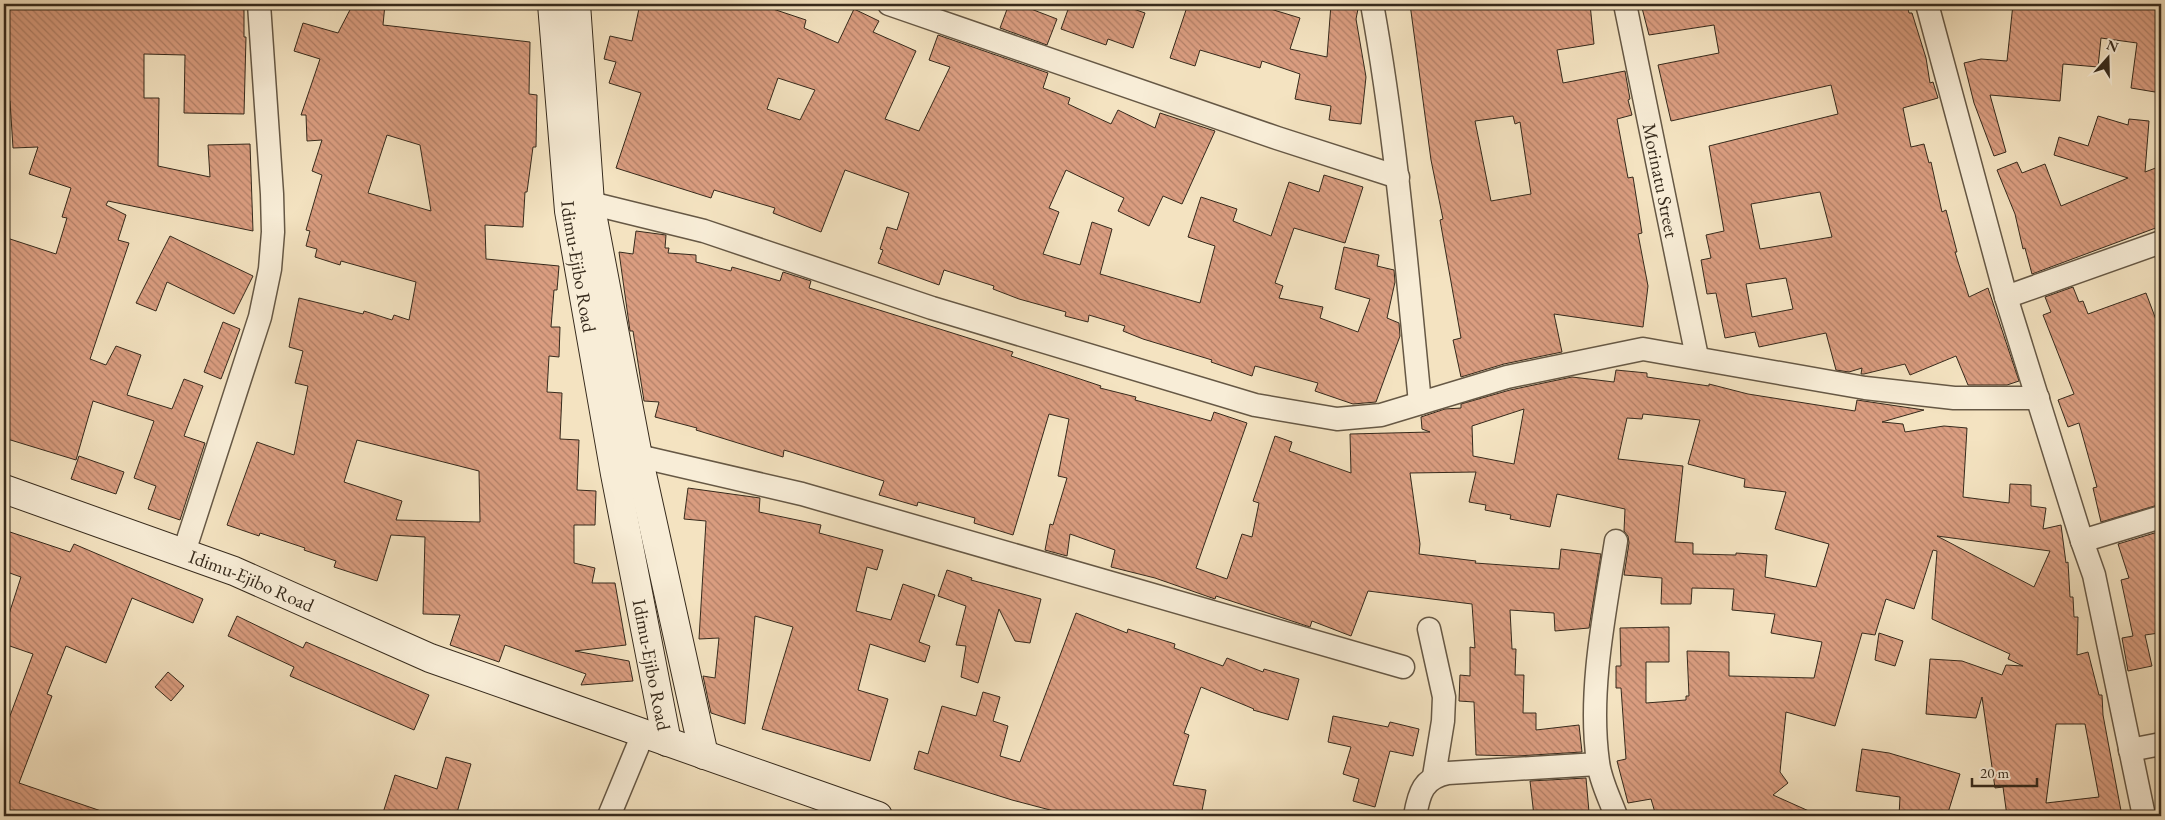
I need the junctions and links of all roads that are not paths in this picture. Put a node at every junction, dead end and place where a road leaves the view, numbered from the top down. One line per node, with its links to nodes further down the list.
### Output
1 (259, 4): 21 (street)
2 (552, 4): 11 (main road, Idimu-Ejibo Road)
3 (576, 4): 9 (main road, Idimu-Ejibo Road)
4 (889, 4): 8 (street)
5 (1372, 4): 8 (street)
6 (1625, 4): 13 (street, Morinatu Street)
7 (1927, 4): 12 (street)
8 (1398, 177): 15 (street)
9 (590, 203): 11 (main road, Idimu-Ejibo Road); 15 (street)
10 (2161, 242): 12 (street)
11 (589, 256): 16 (main road, Idimu-Ejibo Road); 24 (main road, Idimu-Ejibo Road)
12 (2006, 297): 14 (street)
13 (1697, 357): 14 (street); 15 (street)
14 (2038, 398): 20 (street)
15 (1420, 403)
16 (638, 456): 23 (street); 27 (main road, Idimu-Ejibo Road)
17 (4, 488): 21 (main road, Idimu-Ejibo Road)
18 (2161, 517): 20 (street)
19 (1616, 541): 28 (street)
20 (2082, 541): 26 (street)
21 (184, 552): 24 (main road, Idimu-Ejibo Road)
22 (1429, 629): 29 (street)
23 (1403, 668)
24 (655, 738): 27 (main road); 30 (street)
25 (2161, 744): 26 (street)
26 (2130, 750): 34 (street)
27 (704, 755): 31 (main road)
28 (1598, 764): 29 (street); 33 (street)
29 (1434, 776): 32 (street)
30 (609, 816)
31 (878, 816)
32 (1415, 816)
33 (1616, 816)
34 (2144, 816)

